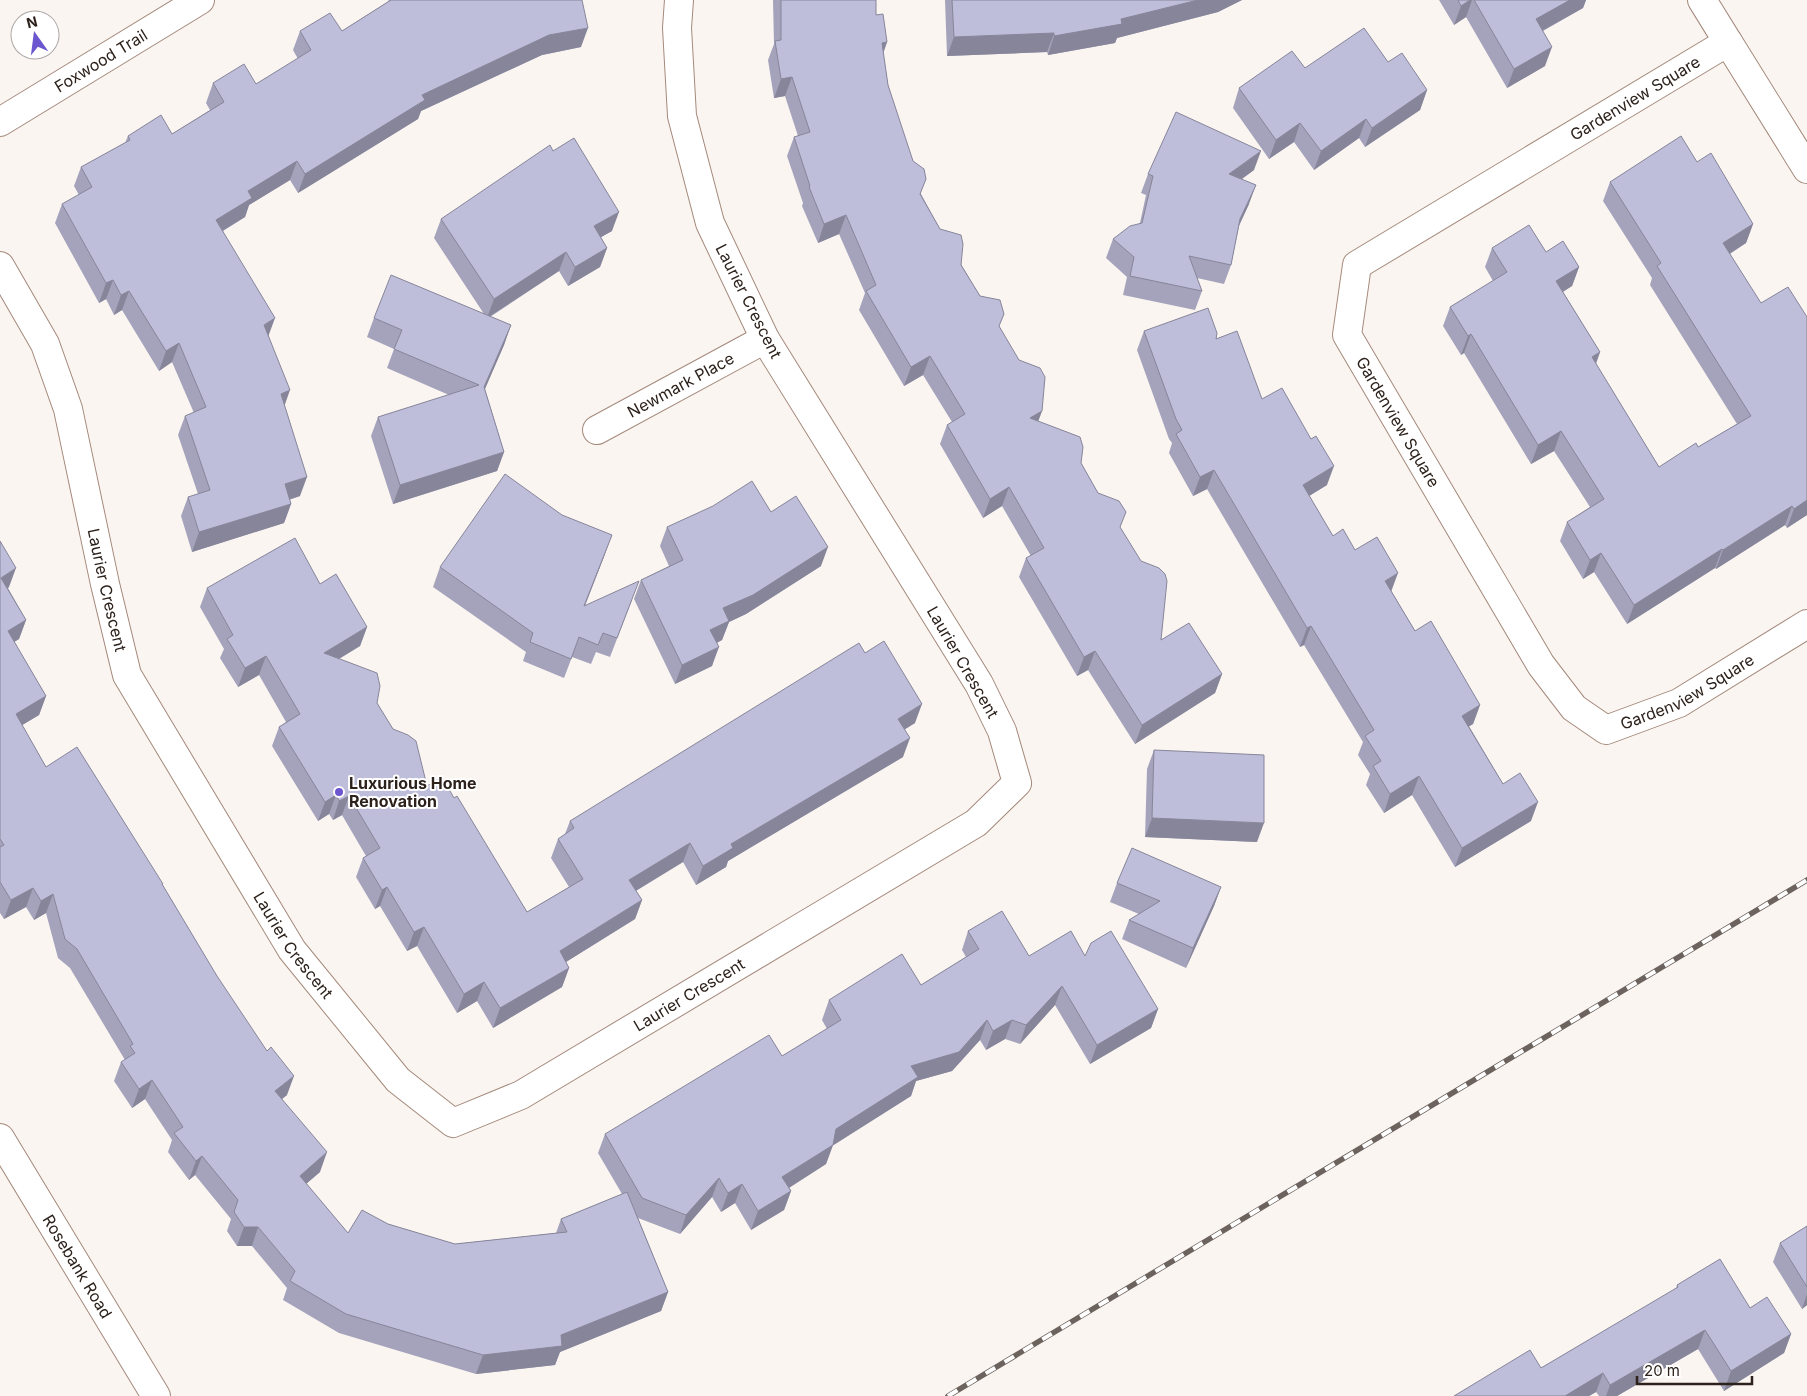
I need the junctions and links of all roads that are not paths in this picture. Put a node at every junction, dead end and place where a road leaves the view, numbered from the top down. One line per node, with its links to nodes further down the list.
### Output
1 (200, 0): 5 (street, Foxwood Trail)
2 (679, 0): 8 (street, Laurier Crescent)
3 (1702, 0): 4 (street)
4 (1728, 42): 6 (street); 10 (street, Gardenview Square)
5 (0, 122)
6 (1807, 169)
7 (0, 266): 8 (street, Laurier Crescent)
8 (765, 339): 9 (street, Newmark Place)
9 (598, 430)
10 (1807, 624)
11 (0, 1138): 12 (street, Rosebank Road)
12 (156, 1396)

